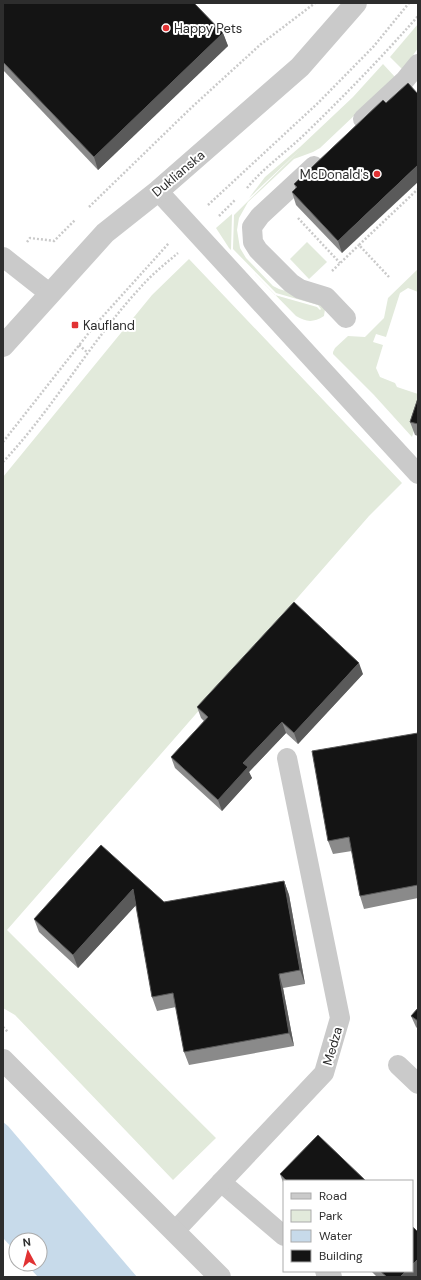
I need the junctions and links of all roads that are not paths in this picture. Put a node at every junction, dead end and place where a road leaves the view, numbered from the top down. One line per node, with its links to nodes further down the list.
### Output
1 (356, 3): 6 (street, Duklianska)
2 (418, 64): 3 (lane)
3 (411, 77): 4 (lane)
4 (348, 134)
5 (325, 155): 9 (lane)
6 (158, 191): 8 (street, Duklianska); 11 (lane)
7 (7, 261): 8 (lane)
8 (49, 293): 10 (street, Duklianska)
9 (346, 318)
10 (3, 346)
11 (418, 474)
12 (287, 758): 16 (lane, Medza)
13 (3, 1060): 17 (street)
14 (398, 1065): 15 (lane)
15 (418, 1084)
16 (221, 1182): 17 (lane, Medza); 18 (lane)
17 (174, 1232): 19 (street)
18 (283, 1235)
19 (220, 1277)

